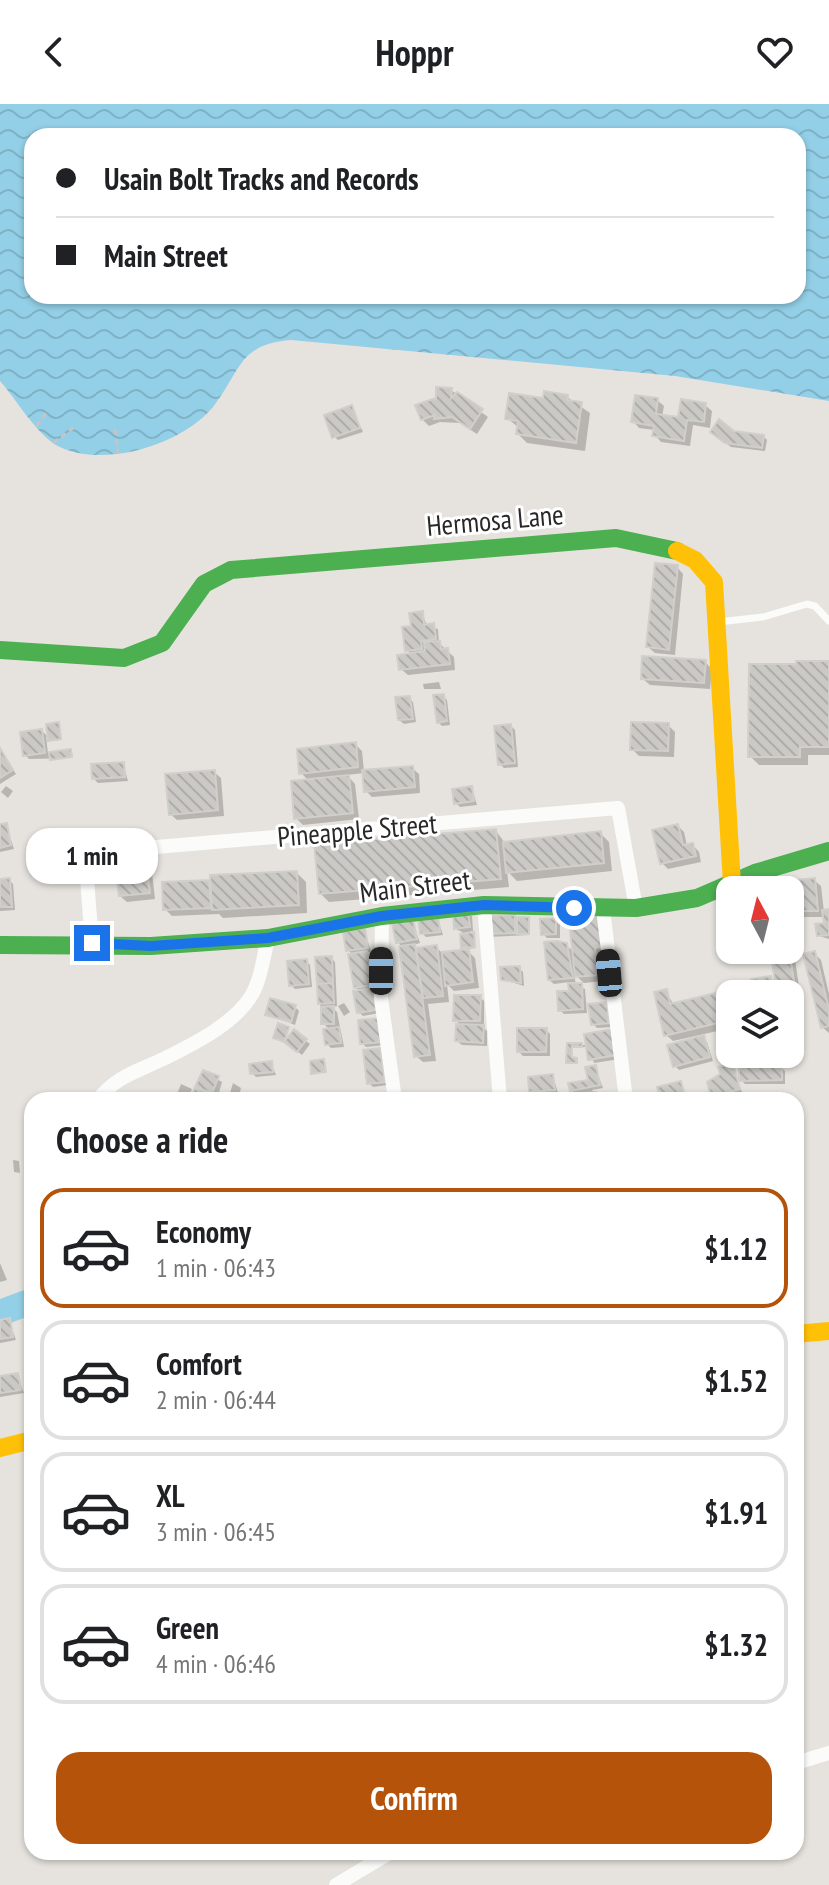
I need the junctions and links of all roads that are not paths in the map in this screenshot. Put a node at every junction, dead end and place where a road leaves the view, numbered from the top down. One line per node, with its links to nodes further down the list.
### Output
1 (829, 621): 2 (lane)
2 (715, 622): 3 (street, Hermosa Lane); 5 (street, Hermosa Lane)
3 (0, 650)
4 (829, 851): 6 (street, Main Street)
5 (731, 876)
6 (749, 876)
7 (716, 890): 9 (street, Main Street)
8 (484, 905): 10 (street, Main Street); 11 (street, Main Street); 17 (street)
9 (636, 908): 10 (street, Main Street); 13 (street, Pineapple Street)
10 (603, 909): 18 (street)
11 (382, 916): 12 (street, Main Street); 16 (street)
12 (268, 938): 13 (street, Main Street); 15 (street)
13 (92, 943): 14 (street, Main Street)
14 (0, 945)
15 (106, 1092)
16 (394, 1092)
17 (499, 1092)
18 (625, 1092)
19 (829, 1331): 20 (street)
20 (804, 1333)
21 (24, 1442): 22 (street)
22 (0, 1448)
23 (829, 1753): 24 (street)
24 (804, 1761)
25 (378, 1860): 26 (street)
26 (340, 1884)

